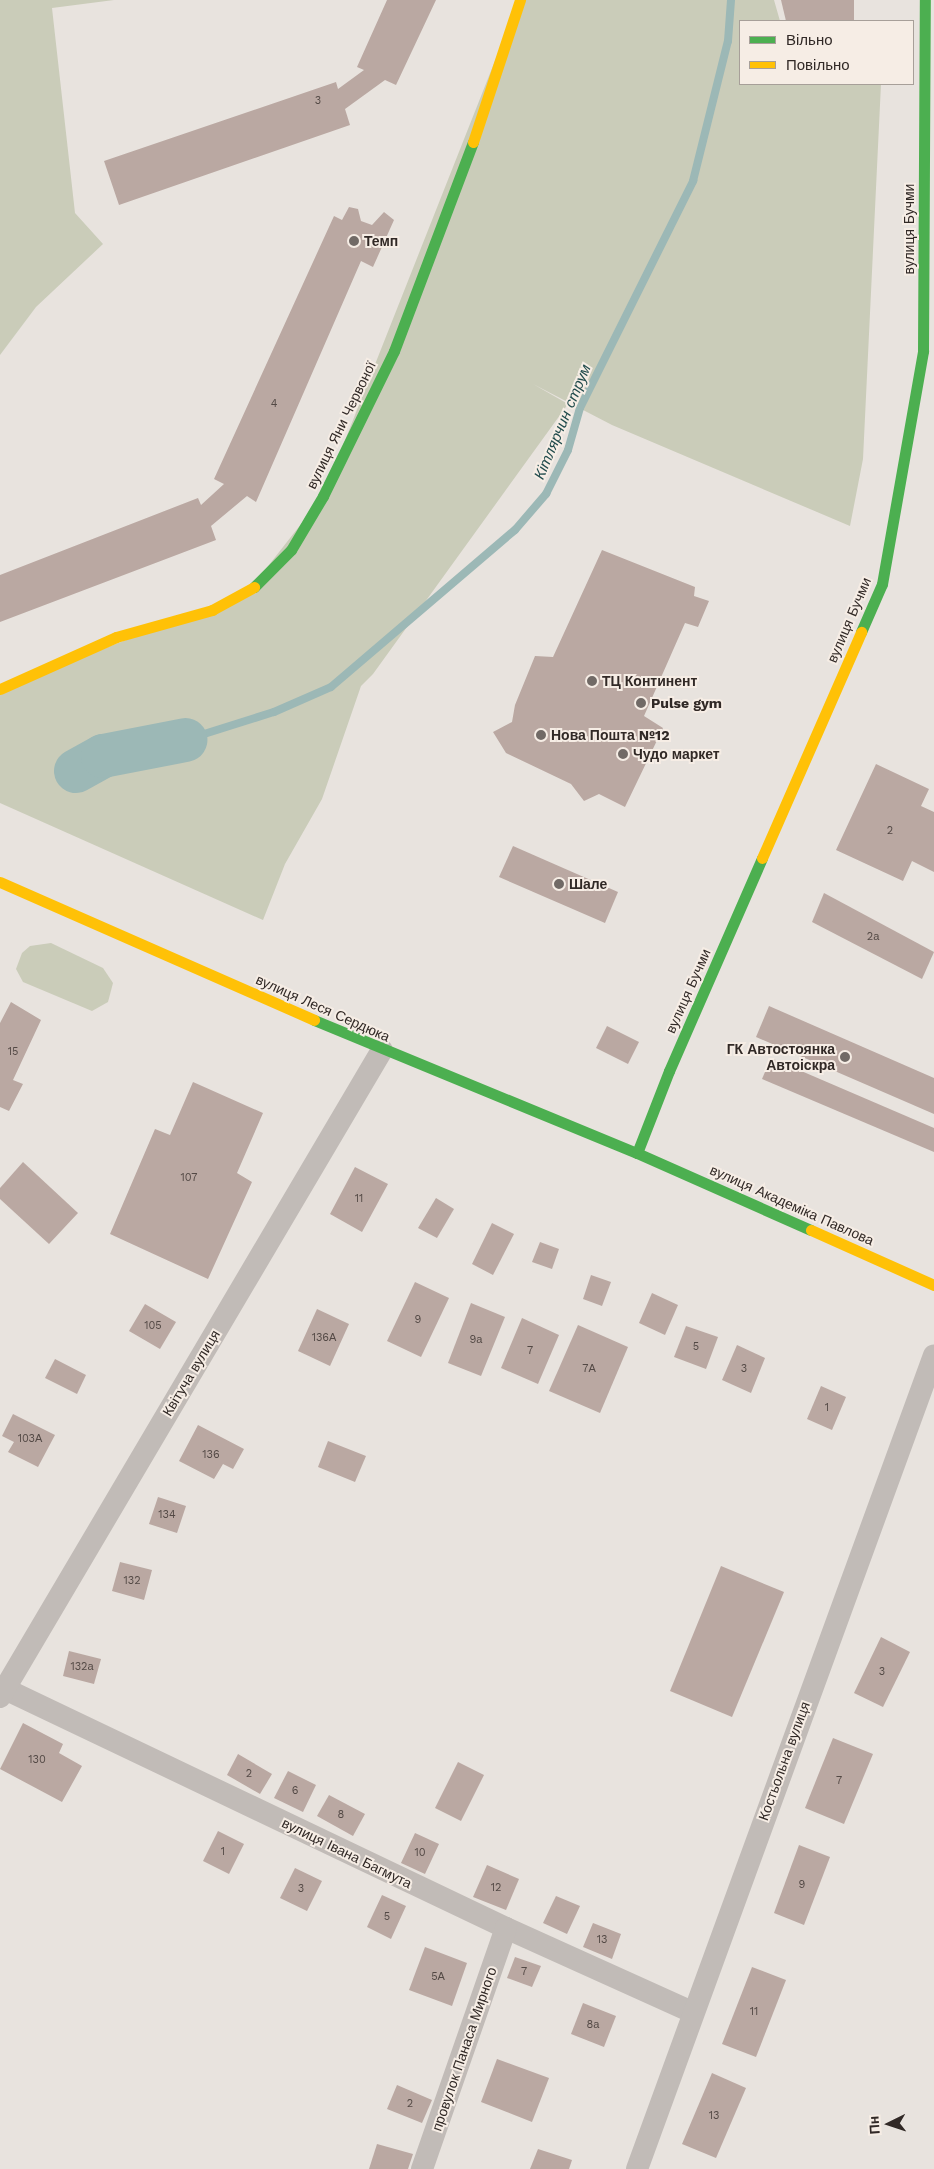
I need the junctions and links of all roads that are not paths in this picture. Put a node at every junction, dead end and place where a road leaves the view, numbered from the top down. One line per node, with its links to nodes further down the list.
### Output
1 (520, 0): 3 (street, вулиця Яни Червоної)
2 (925, 0): 6 (street, вулиця Бучми)
3 (0, 689)
4 (0, 882): 5 (street, вулиця Леся Сердюка)
5 (382, 1050): 6 (street, вулиця Леся Сердюка); 9 (street, Квітуча вулиця)
6 (637, 1153): 7 (street, вулиця Академіка Павлова)
7 (934, 1285)
8 (934, 1355): 11 (street, Костьольна вулиця)
9 (2, 1693): 10 (street, вулиця Івана Багмута)
10 (506, 1928): 11 (street, вулиця Івана Багмута); 12 (street, провулок Панаса Мирного)
11 (692, 2012): 13 (street, Костьольна вулиця)
12 (422, 2169)
13 (636, 2169)

